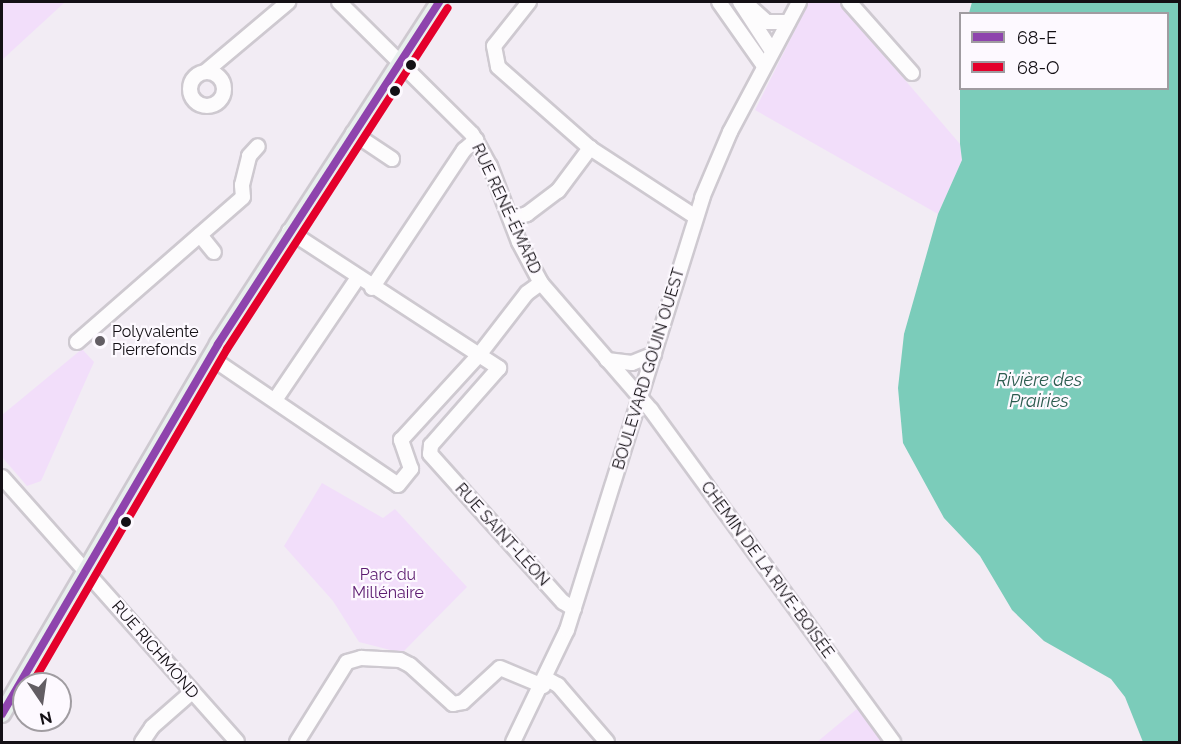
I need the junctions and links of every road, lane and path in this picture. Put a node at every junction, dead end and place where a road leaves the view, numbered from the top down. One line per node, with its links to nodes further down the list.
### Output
1 (288, 2): 13 (street)
2 (339, 2): 11 (street, RUE RENÉ-ÉMARD)
3 (439, 2): 11 (main road)
4 (529, 2): 18 (street)
5 (719, 2): 12 (street)
6 (743, 2): 9 (street); 10 (street)
7 (799, 2): 9 (street, BOULEVARD GOUIN OUEST)
8 (849, 2): 14 (street)
9 (788, 22): 10 (street, BOULEVARD GOUIN OUEST)
10 (772, 51): 12 (street, BOULEVARD GOUIN OUEST)
11 (400, 62): 15 (main road); 16 (street, RUE RENÉ-ÉMARD)
12 (764, 66): 20 (street, BOULEVARD GOUIN OUEST)
13 (205, 72)
14 (912, 73)
15 (353, 133): 19 (street); 22 (main road)
16 (476, 140): 21 (street, RUE RENÉ-ÉMARD); 27 (street)
17 (258, 146): 23 (street)
18 (590, 148): 20 (street); 21 (street)
19 (392, 159)
20 (696, 217): 29 (street, BOULEVARD GOUIN OUEST)
21 (511, 219): 26 (street, RUE RENÉ-ÉMARD)
22 (289, 231): 25 (street); 31 (main road)
23 (200, 235): 24 (street); 28 (street)
24 (214, 252)
25 (357, 279): 27 (street); 34 (street)
26 (541, 283): 30 (street); 32 (street, RUE RENÉ-ÉMARD)
27 (372, 288): 30 (street)
28 (77, 342)
29 (654, 354): 32 (street); 33 (street, BOULEVARD GOUIN OUEST)
30 (479, 355): 34 (street); 37 (street, RUE SAINT-LÉON)
31 (210, 357): 34 (street); 36 (main road)
32 (607, 360): 33 (street, RUE RENÉ-ÉMARD)
33 (641, 398): 37 (street, BOULEVARD GOUIN OUEST); 46 (street, CHEMIN DE LA RIVE-BOISÉE)
34 (274, 400)
35 (2, 477): 36 (street, RUE RICHMOND)
36 (85, 569): 39 (street, RUE RICHMOND); 40 (main road)
37 (574, 609): 38 (street, BOULEVARD GOUIN OUEST)
38 (545, 682): 43 (street); 44 (street, BOULEVARD GOUIN OUEST); 45 (street)
39 (192, 692): 41 (street); 42 (street, RUE RICHMOND)
40 (2, 714)
41 (142, 742)
42 (237, 742)
43 (297, 742)
44 (513, 742)
45 (607, 742)
46 (893, 742)

